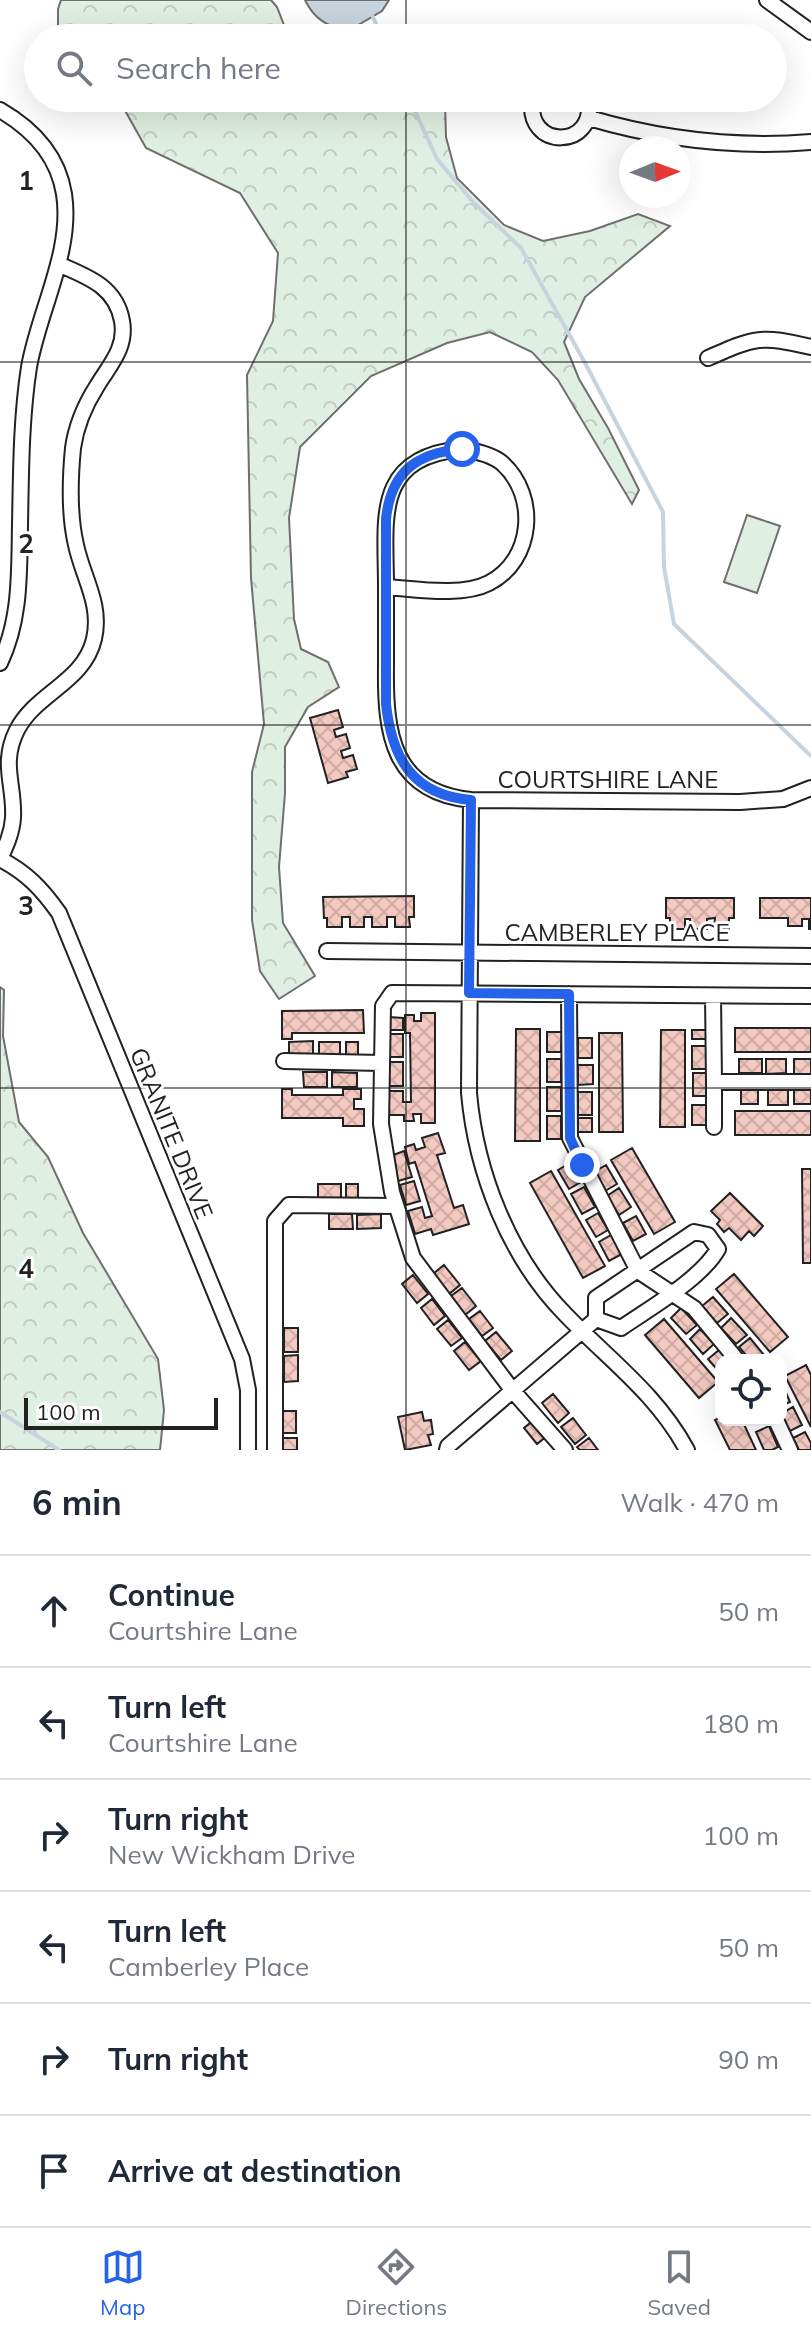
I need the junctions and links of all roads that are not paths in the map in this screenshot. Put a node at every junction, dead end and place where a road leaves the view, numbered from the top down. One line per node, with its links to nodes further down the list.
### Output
1 (767, 0): 2 (street)
2 (811, 32)
3 (0, 110): 8 (street)
4 (533, 112): 6 (street)
5 (589, 112): 6 (street)
6 (589, 118): 7 (street)
7 (811, 142)
8 (58, 264): 12 (street); 15 (street)
9 (811, 347): 10 (street)
10 (708, 358)
11 (386, 587): 11 (street, COURTSHIRE LANE); 14 (street, COURTSHIRE LANE)
12 (0, 663)
13 (811, 788): 14 (street, COURTSHIRE LANE)
14 (471, 800): 17 (street)
15 (0, 859): 36 (street, GRANITE DRIVE)
16 (327, 951): 17 (street, CAMBERLEY PLACE)
17 (469, 953): 18 (street, CAMBERLEY PLACE); 19 (street)
18 (811, 956)
19 (469, 993): 20 (street); 24 (street); 32 (street)
20 (569, 994): 21 (street); 29 (street)
21 (713, 996): 22 (street); 25 (street)
22 (811, 996)
23 (284, 1061): 24 (street)
24 (382, 1063): 28 (street)
25 (714, 1082): 26 (street); 27 (street)
26 (811, 1082)
27 (714, 1127)
28 (396, 1206): 34 (street); 37 (street)
29 (638, 1271): 30 (street); 30 (street); 31 (street)
30 (671, 1293): 31 (street); 33 (street)
31 (596, 1319): 32 (street)
32 (582, 1331): 34 (street); 40 (street)
33 (732, 1354)
34 (513, 1391): 38 (street); 39 (street)
35 (779, 1426): 41 (street)
36 (248, 1450)
37 (275, 1450)
38 (447, 1450)
39 (565, 1450)
40 (687, 1450)
41 (790, 1450)

